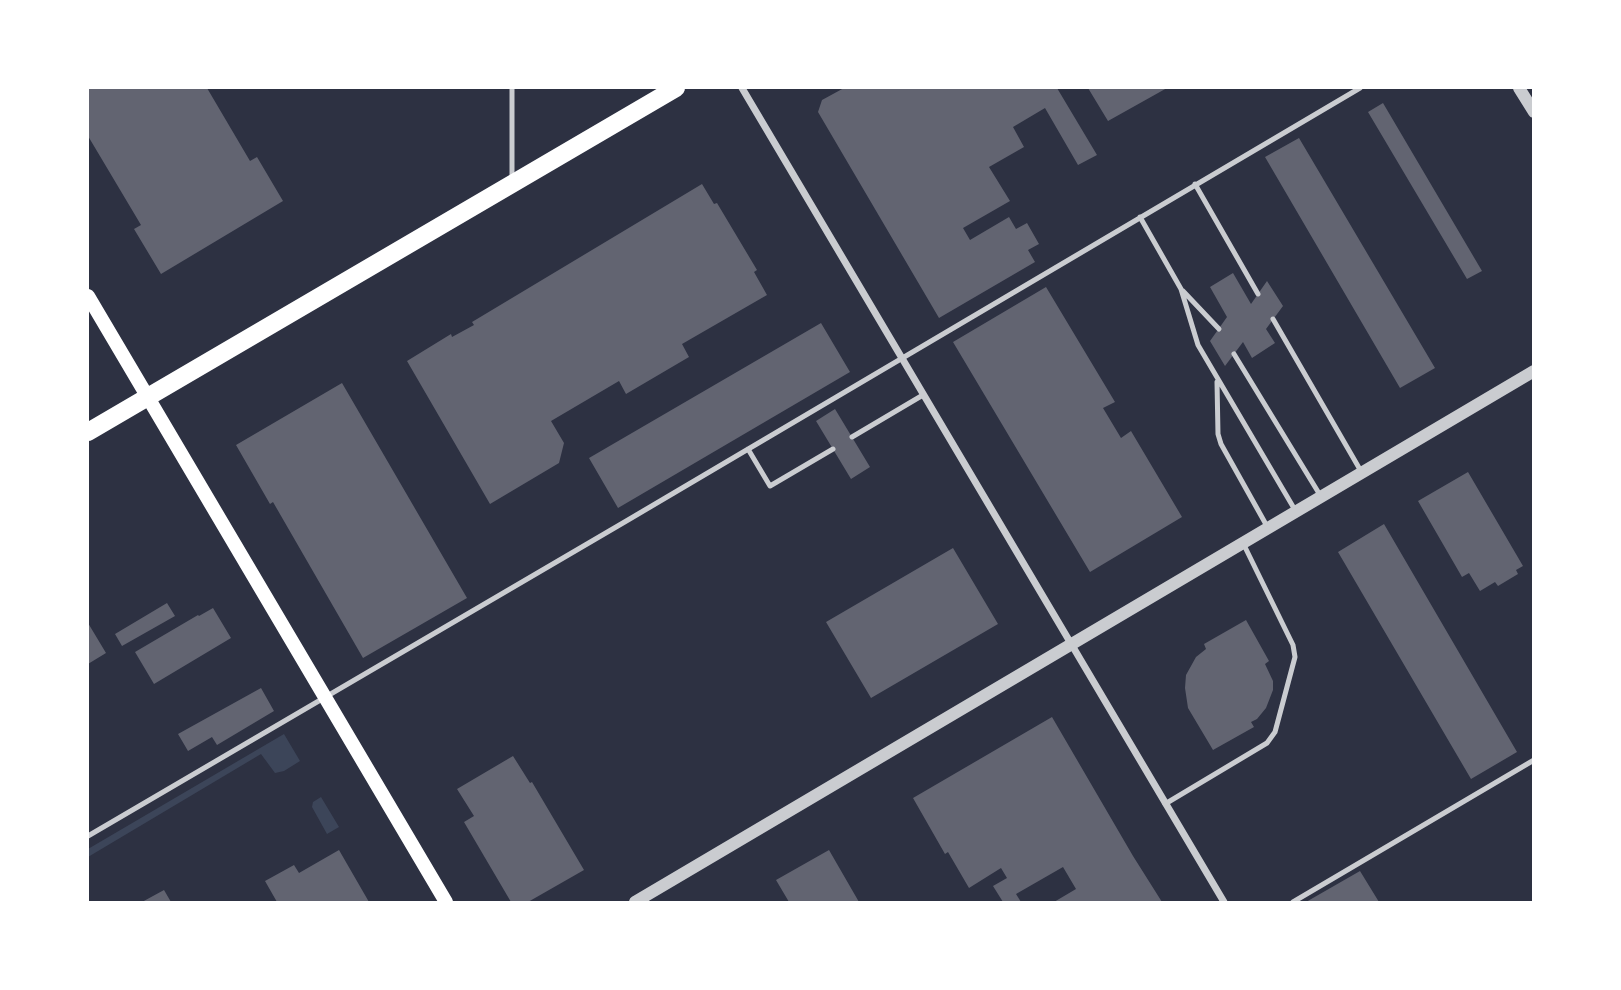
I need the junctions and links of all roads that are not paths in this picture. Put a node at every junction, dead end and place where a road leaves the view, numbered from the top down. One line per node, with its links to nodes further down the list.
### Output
1 (512, 88): 7 (lane)
2 (676, 88): 7 (main road)
3 (742, 88): 16 (street)
4 (1360, 88): 8 (lane)
5 (1519, 88): 6 (street)
6 (1534, 112)
7 (512, 184): 20 (main road)
8 (1195, 184): 9 (lane); 11 (lane)
9 (1139, 217): 10 (lane); 16 (lane)
10 (1181, 289): 14 (lane); 18 (lane)
11 (1258, 294)
12 (88, 296): 20 (main road)
13 (1273, 320): 25 (lane)
14 (1219, 329)
15 (1234, 354): 26 (lane)
16 (900, 357): 19 (street); 23 (lane)
17 (1534, 371): 25 (street)
18 (1217, 379): 27 (lane); 28 (lane)
19 (923, 395): 22 (lane); 30 (street)
20 (147, 397): 21 (main road); 31 (main road)
21 (88, 432)
22 (852, 437)
23 (748, 449): 24 (lane); 31 (lane)
24 (833, 449)
25 (1362, 473): 26 (street)
26 (1322, 496): 27 (street)
27 (1296, 512): 28 (street)
28 (1268, 528): 29 (street)
29 (1243, 543): 30 (street); 33 (lane)
30 (1070, 645): 33 (street); 36 (street)
31 (324, 697): 34 (lane); 35 (main road)
32 (1534, 760): 38 (lane)
33 (1165, 804): 37 (street)
34 (88, 836)
35 (446, 902)
36 (635, 902)
37 (1224, 902)
38 (1293, 902)

